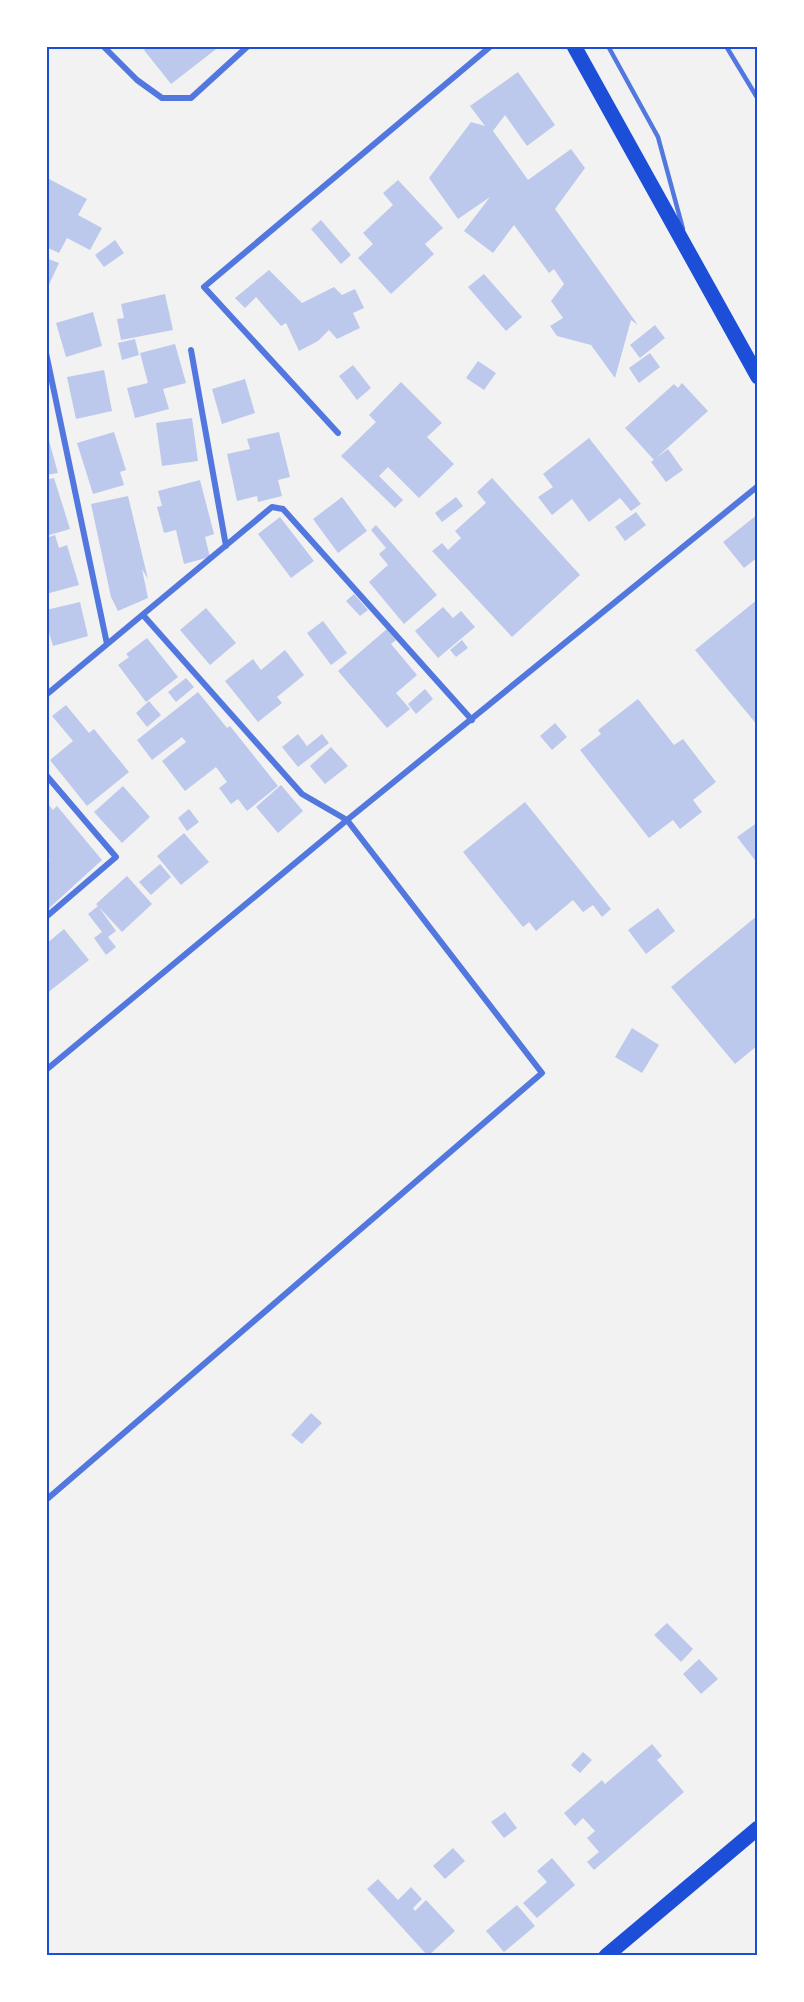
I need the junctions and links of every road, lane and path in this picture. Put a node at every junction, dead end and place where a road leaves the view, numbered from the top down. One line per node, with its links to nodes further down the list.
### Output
1 (103, 46): 2 (street)
2 (248, 46)
3 (491, 46): 12 (street)
4 (574, 46): 8 (main road)
5 (608, 46): 8 (lane)
6 (726, 46): 7 (lane)
7 (758, 99)
8 (692, 261): 11 (main road)
9 (191, 350): 14 (street)
10 (46, 353): 16 (street)
11 (758, 377)
12 (338, 433)
13 (758, 486): 18 (street)
14 (226, 546): 15 (street); 18 (street)
15 (142, 615): 16 (street); 20 (street)
16 (107, 644): 17 (street)
17 (46, 695)
18 (472, 720): 20 (street)
19 (46, 775): 21 (street)
20 (347, 820): 22 (street); 23 (street)
21 (46, 917)
22 (46, 1070)
23 (46, 1500)
24 (758, 1828): 25 (main road)
25 (606, 1956)

